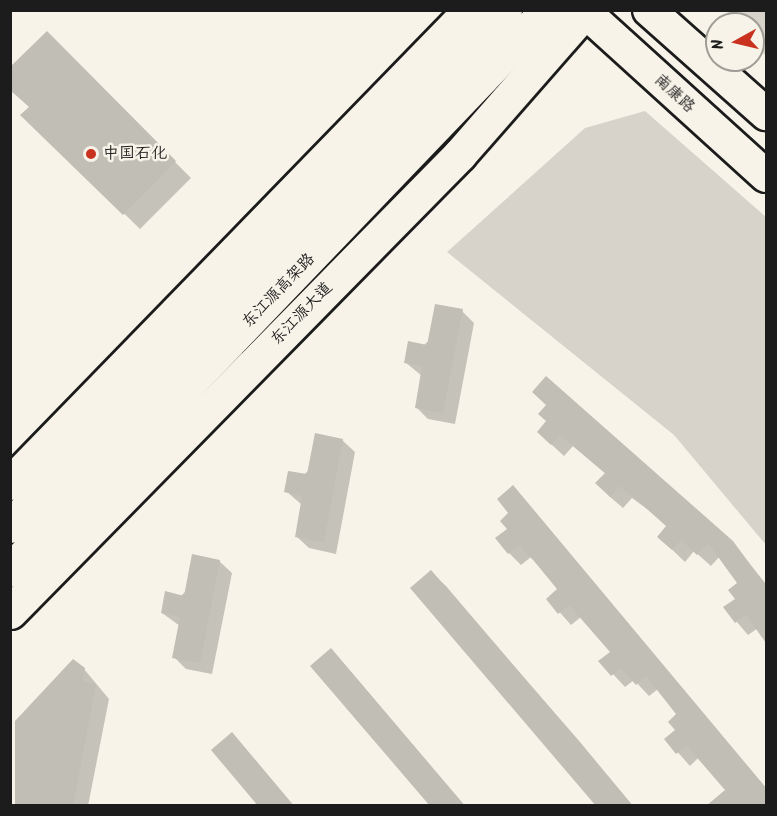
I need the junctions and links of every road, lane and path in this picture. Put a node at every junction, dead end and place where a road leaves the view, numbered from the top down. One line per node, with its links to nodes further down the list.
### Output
1 (470, 10): 8 (main road)
2 (506, 10): 9 (main road, 东江源高架路)
3 (547, 10): 10 (main road, 东江源高架路)
4 (649, 10): 6 (main road)
5 (585, 11): 7 (main road, 南康路); 11 (main road, 东江源大道)
6 (766, 114)
7 (766, 176)
8 (10, 483)
9 (10, 526)
10 (10, 570)
11 (10, 612)

